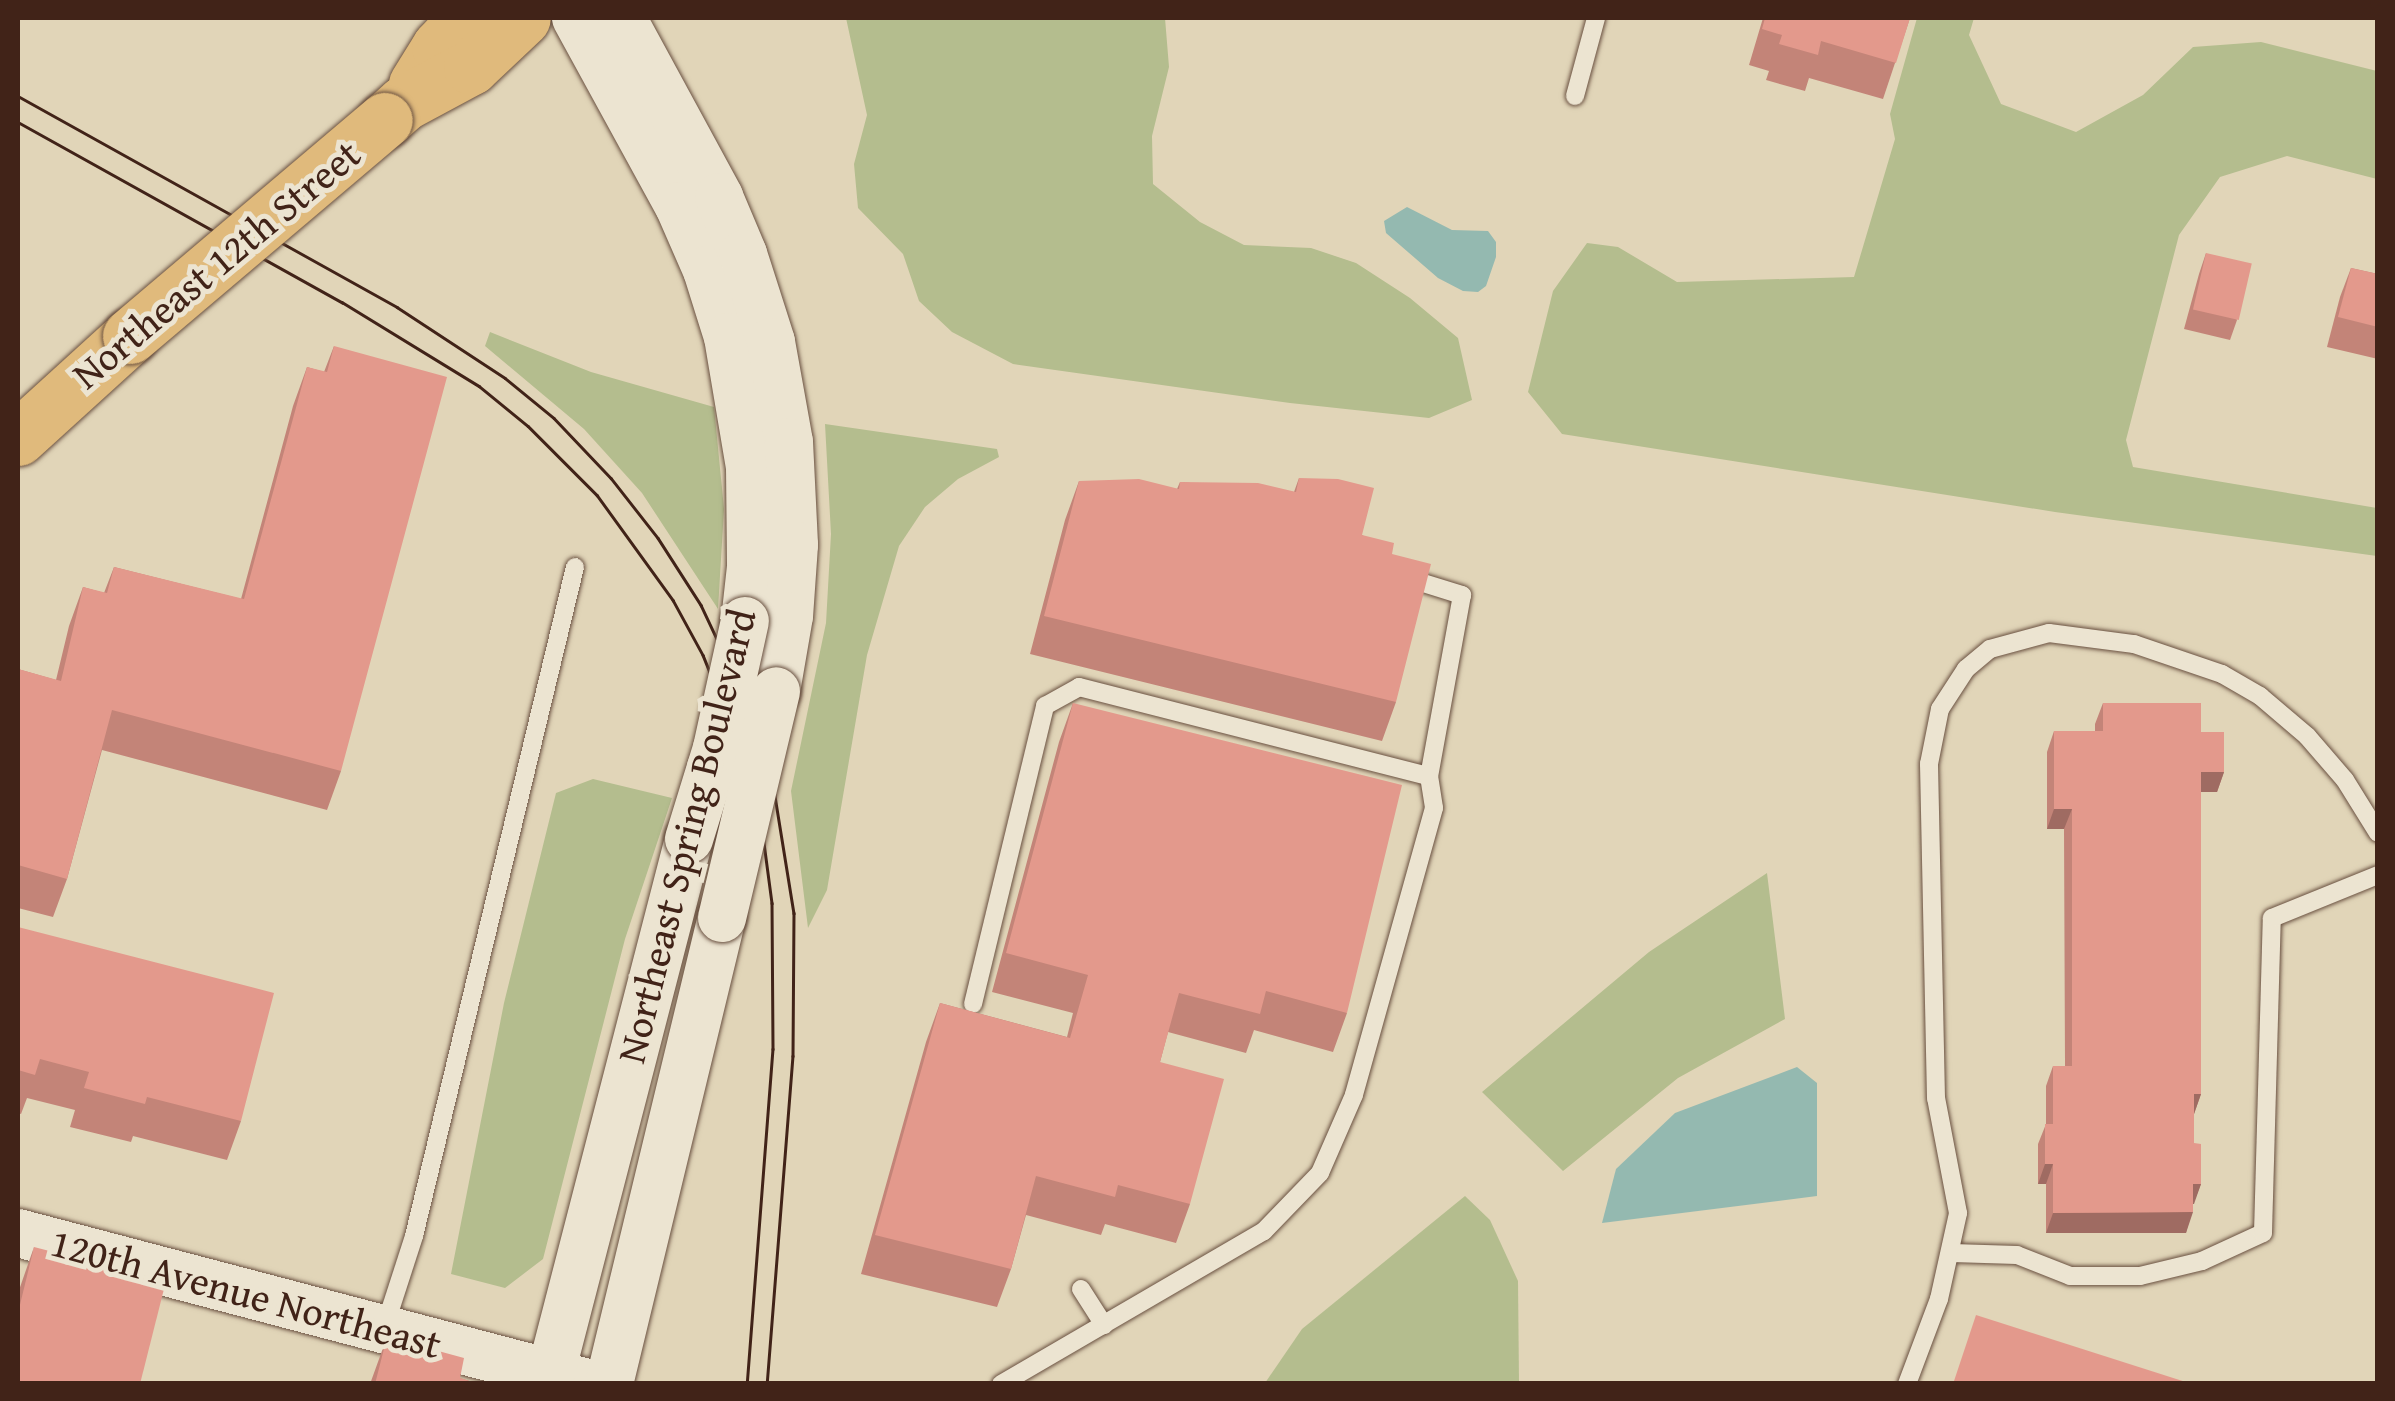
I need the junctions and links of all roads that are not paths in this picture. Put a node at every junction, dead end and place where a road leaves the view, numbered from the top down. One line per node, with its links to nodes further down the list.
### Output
1 (466, 18): 7 (main road, Northeast 12th Street)
2 (523, 18): 7 (main road, Northeast 12th Street)
3 (576, 18): 9 (street, Northeast Spring Boulevard)
4 (622, 18): 9 (street, Northeast Spring Boulevard)
5 (1596, 18): 6 (lane)
6 (1574, 96)
7 (394, 112): 8 (main road, Northeast 12th Street, bridge)
8 (21, 431)
9 (768, 438): 21 (street, Northeast Spring Boulevard, bridge); 22 (street, Northeast Spring Boulevard, bridge)
10 (575, 568): 20 (lane)
11 (1396, 574): 12 (lane)
12 (1429, 776): 15 (lane); 19 (lane)
13 (2378, 833): 17 (lane)
14 (2378, 876): 17 (lane)
15 (973, 1004)
16 (18, 1233): 20 (street, 120th Avenue Northeast)
17 (1952, 1253): 24 (lane)
18 (1081, 1290): 19 (lane)
19 (1104, 1326): 23 (lane)
20 (384, 1330): 21 (street, 120th Avenue Northeast)
21 (563, 1380)
22 (609, 1384)
23 (1001, 1384)
24 (1908, 1384)

